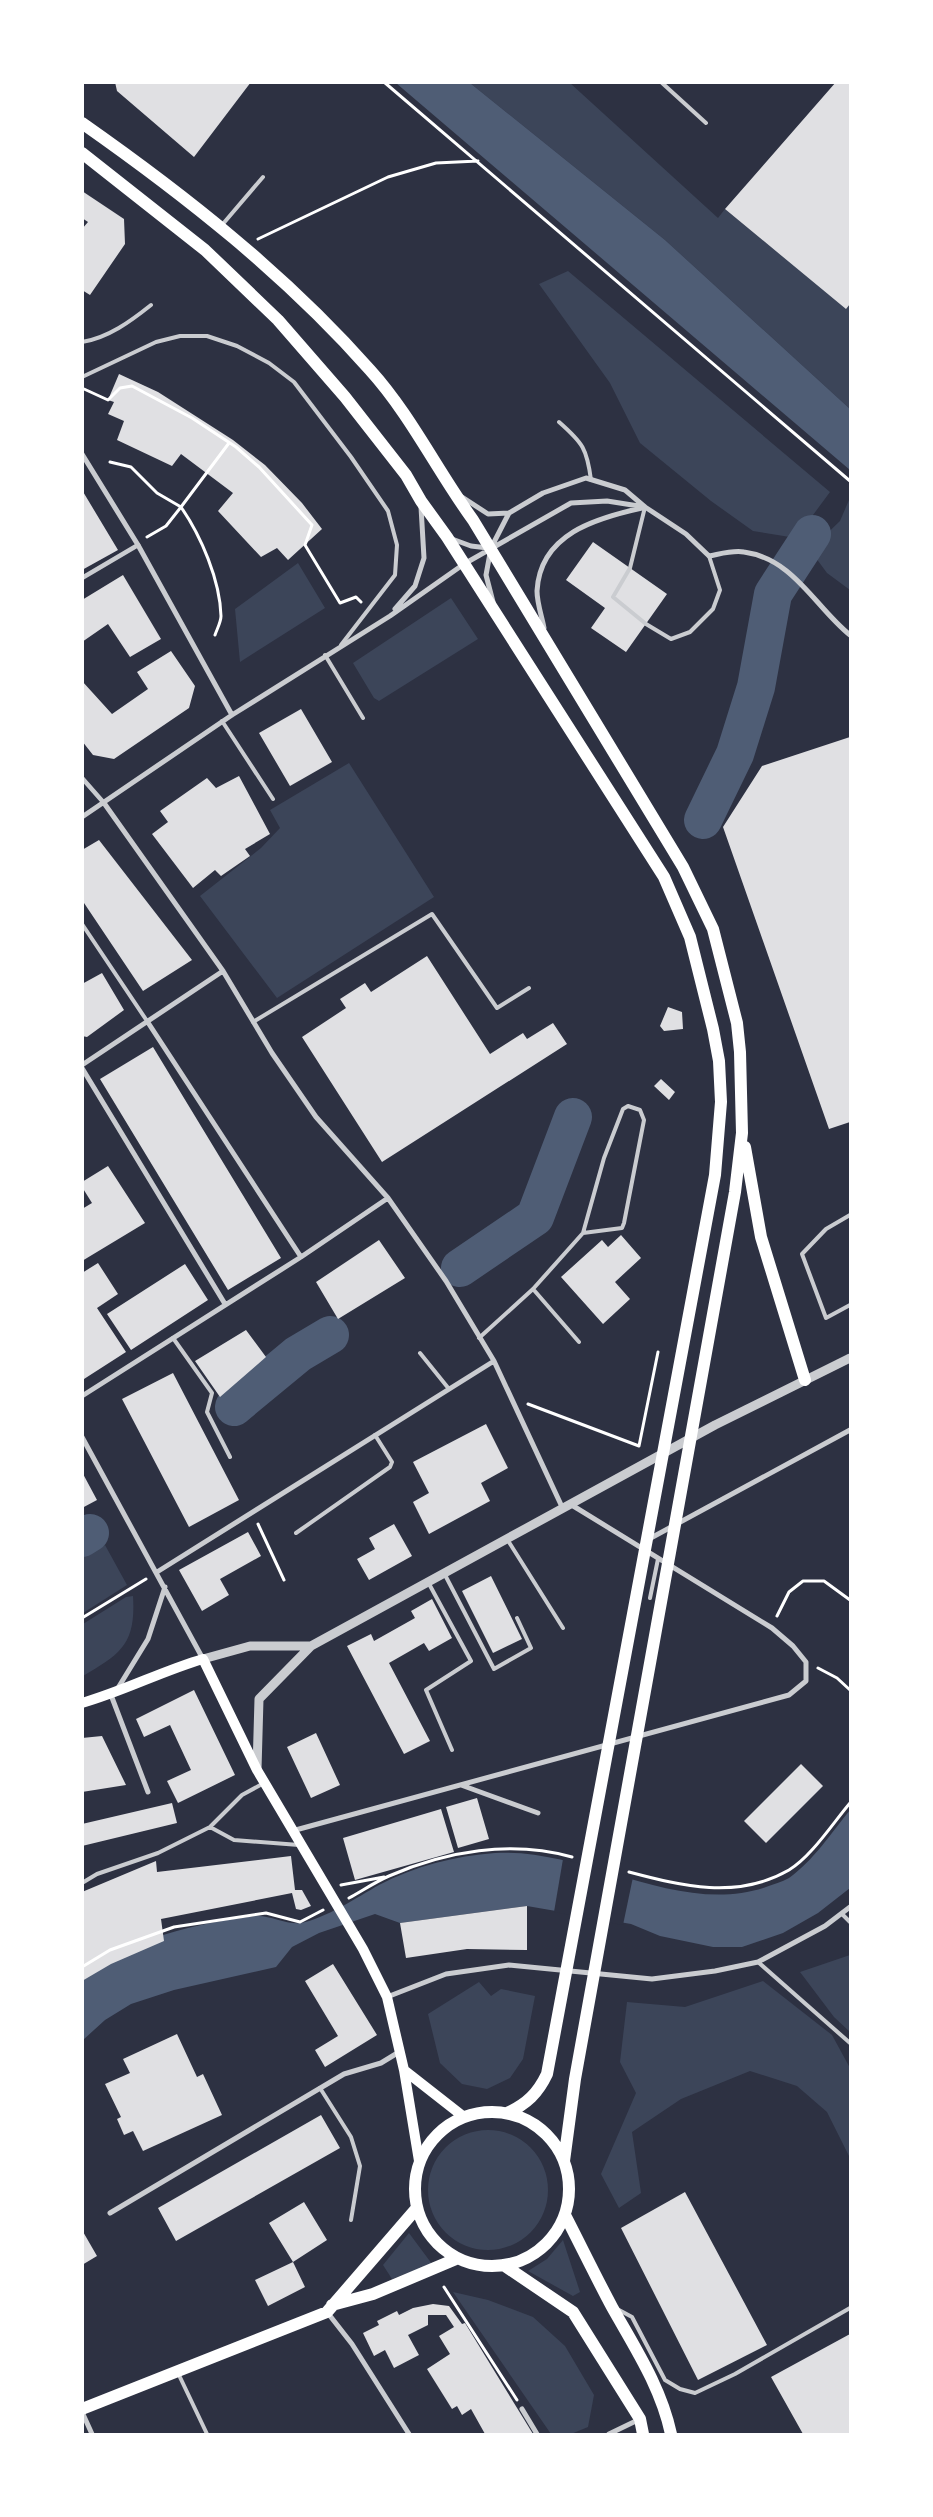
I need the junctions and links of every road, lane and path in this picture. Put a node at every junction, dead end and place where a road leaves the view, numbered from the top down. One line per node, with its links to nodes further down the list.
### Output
1 (384, 82): 6 (path)
2 (661, 82): 4 (lane)
3 (82, 123): 8 (main road)
4 (706, 124)
5 (82, 153): 21 (main road)
6 (480, 161): 9 (path); 19 (path)
7 (263, 177): 8 (lane)
8 (221, 227): 9 (main road)
9 (244, 246): 20 (main road)
10 (151, 305): 11 (lane)
11 (82, 342)
12 (82, 377): 31 (lane)
13 (82, 386): 15 (path)
14 (560, 422): 18 (lane)
15 (229, 443): 22 (path); 31 (path)
16 (82, 454): 26 (street)
17 (110, 462): 22 (path)
18 (591, 480): 23 (street); 24 (street)
19 (850, 481)
20 (453, 492): 24 (street); 27 (main road)
21 (421, 501): 25 (main road); 33 (street)
22 (181, 507): 26 (path); 34 (path)
23 (645, 507): 27 (street); 28 (street); 28 (lane); 36 (street)
24 (510, 513): 27 (street)
25 (447, 537): 27 (street); 29 (main road)
26 (138, 545): 30 (street); 39 (street)
27 (491, 548): 29 (street); 32 (street); 36 (main road)
28 (709, 556): 35 (street)
29 (464, 564): 32 (main road); 33 (street)
30 (82, 578)
31 (372, 608): 37 (lane)
32 (497, 615): 125 (main road)
33 (390, 616): 37 (street)
34 (215, 635)
35 (850, 635)
36 (545, 637): 52 (main road)
37 (341, 645): 38 (street)
38 (326, 655): 39 (street); 40 (lane)
39 (232, 715): 41 (street)
40 (363, 718)
41 (222, 721): 43 (lane); 44 (street)
42 (82, 778): 44 (street)
43 (273, 799)
44 (104, 803): 45 (street); 47 (street)
45 (82, 817)
46 (82, 924): 49 (lane)
47 (223, 972): 49 (street); 50 (street)
48 (530, 988): 50 (lane)
49 (147, 1021): 51 (street); 56 (street)
50 (253, 1022): 53 (street)
51 (82, 1066): 58 (street)
52 (742, 1133): 67 (main road); 128 (main road)
53 (388, 1198): 56 (street); 61 (street)
54 (850, 1215): 59 (lane)
55 (583, 1233): 55 (lane); 57 (lane)
56 (301, 1258): 58 (street)
57 (533, 1289): 61 (lane); 62 (lane)
58 (225, 1304): 60 (street)
59 (850, 1304)
60 (173, 1338): 69 (street); 74 (lane)
61 (479, 1338): 66 (street)
62 (579, 1342)
63 (658, 1352): 70 (path)
64 (420, 1353): 68 (lane)
65 (850, 1358): 67 (street)
66 (494, 1361): 68 (street); 70 (street)
67 (805, 1380): 75 (street)
68 (449, 1389): 72 (street)
69 (82, 1396)
70 (511, 1398): 75 (street)
71 (850, 1430): 79 (street)
72 (375, 1436): 76 (street); 77 (lane)
73 (82, 1437): 81 (street)
74 (230, 1457)
75 (566, 1507): 78 (street); 79 (street)
76 (253, 1512): 81 (street); 83 (path)
77 (296, 1533)
78 (507, 1539): 82 (street); 90 (lane)
79 (637, 1546): 80 (street)
80 (658, 1559): 86 (lane); 91 (street)
81 (157, 1572): 85 (street); 88 (path)
82 (444, 1573): 84 (street); 89 (lane)
83 (284, 1580)
84 (428, 1582): 92 (street); 98 (lane)
85 (165, 1587): 93 (street); 96 (street)
86 (650, 1598)
87 (850, 1600): 91 (path)
88 (82, 1618)
89 (517, 1618)
90 (563, 1628)
91 (772, 1628): 94 (street)
92 (311, 1646): 93 (street); 99 (street)
93 (204, 1659): 96 (main road); 99 (main road)
94 (806, 1662): 95 (path); 101 (street)
95 (850, 1690)
96 (113, 1694): 97 (main road); 102 (street)
97 (82, 1704)
98 (452, 1750)
99 (256, 1770): 100 (main road)
100 (264, 1784): 105 (lane); 106 (main road)
101 (461, 1785): 104 (street); 106 (street)
102 (148, 1792)
103 (850, 1803): 109 (path)
104 (538, 1813)
105 (210, 1826): 107 (lane); 111 (lane)
106 (291, 1832): 107 (main road)
107 (299, 1845): 112 (main road)
108 (577, 1858): 110 (path)
109 (625, 1871)
110 (390, 1876): 112 (path); 113 (path)
111 (82, 1883)
112 (324, 1885): 120 (main road)
113 (343, 1900)
114 (850, 1907): 116 (street)
115 (326, 1909): 119 (path)
116 (842, 1914): 117 (lane); 118 (street)
117 (850, 1922)
118 (758, 1962): 120 (street); 121 (lane)
119 (82, 1967)
120 (387, 1997): 122 (main road)
121 (850, 2043)
122 (399, 2052): 123 (main road); 124 (street)
123 (404, 2070): 126 (main road); 127 (main road)
124 (320, 2088): 130 (street); 132 (lane)
125 (507, 2113): 126 (main road); 128 (main road)
126 (464, 2117): 127 (main road)
127 (420, 2161): 129 (main road)
128 (564, 2161): 131 (main road)
129 (416, 2209): 133 (main road); 137 (main road)
130 (110, 2213)
131 (566, 2215): 134 (main road); 136 (main road)
132 (351, 2220)
133 (456, 2259): 134 (main road); 137 (main road)
134 (505, 2266): 142 (main road)
135 (444, 2287): 140 (path)
136 (612, 2307): 138 (lane); 149 (main road)
137 (330, 2308): 139 (main road); 145 (street)
138 (850, 2308)
139 (178, 2371): 141 (main road); 144 (lane)
140 (522, 2409): 146 (street)
141 (82, 2411): 143 (street)
142 (640, 2418): 147 (street); 148 (main road)
143 (92, 2434)
144 (207, 2434)
145 (409, 2434)
146 (537, 2434)
147 (609, 2434)
148 (643, 2434)
149 (671, 2434)

